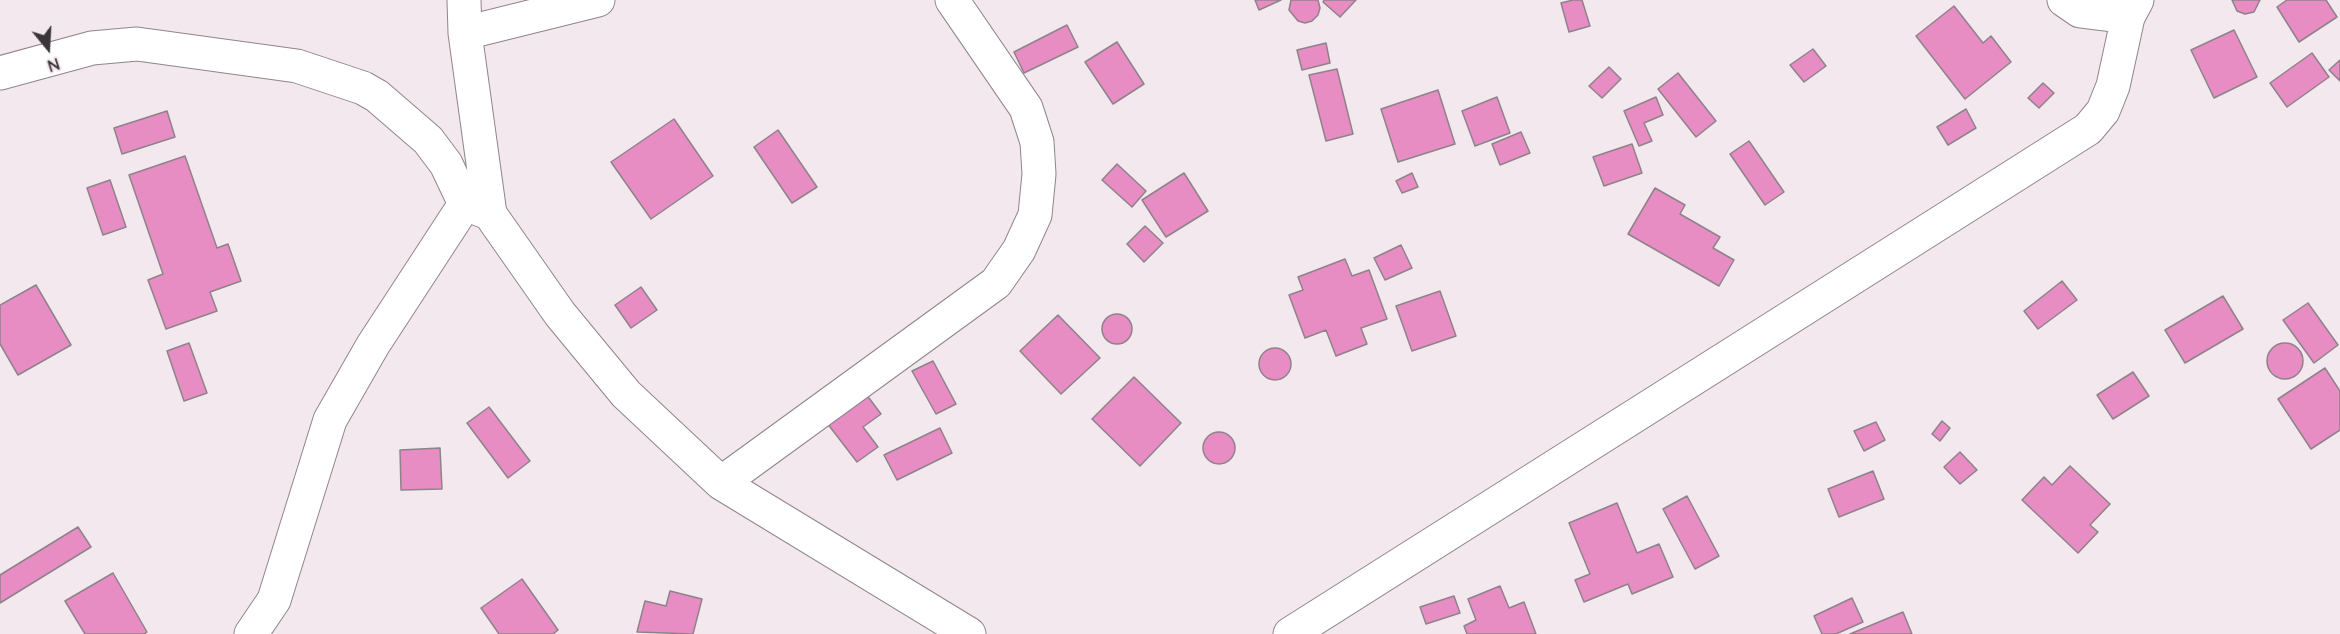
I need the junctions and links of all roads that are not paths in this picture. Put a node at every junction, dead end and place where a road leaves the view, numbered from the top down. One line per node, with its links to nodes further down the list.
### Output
1 (464, 0): 6 (street)
2 (598, 0): 6 (street)
3 (952, 0): 9 (street)
4 (2064, 0): 5 (street)
5 (2133, 8): 12 (street)
6 (465, 33): 8 (street)
7 (0, 74): 8 (street)
8 (478, 209): 9 (street); 10 (street)
9 (721, 483): 11 (street)
10 (251, 634)
11 (969, 634)
12 (1290, 634)

